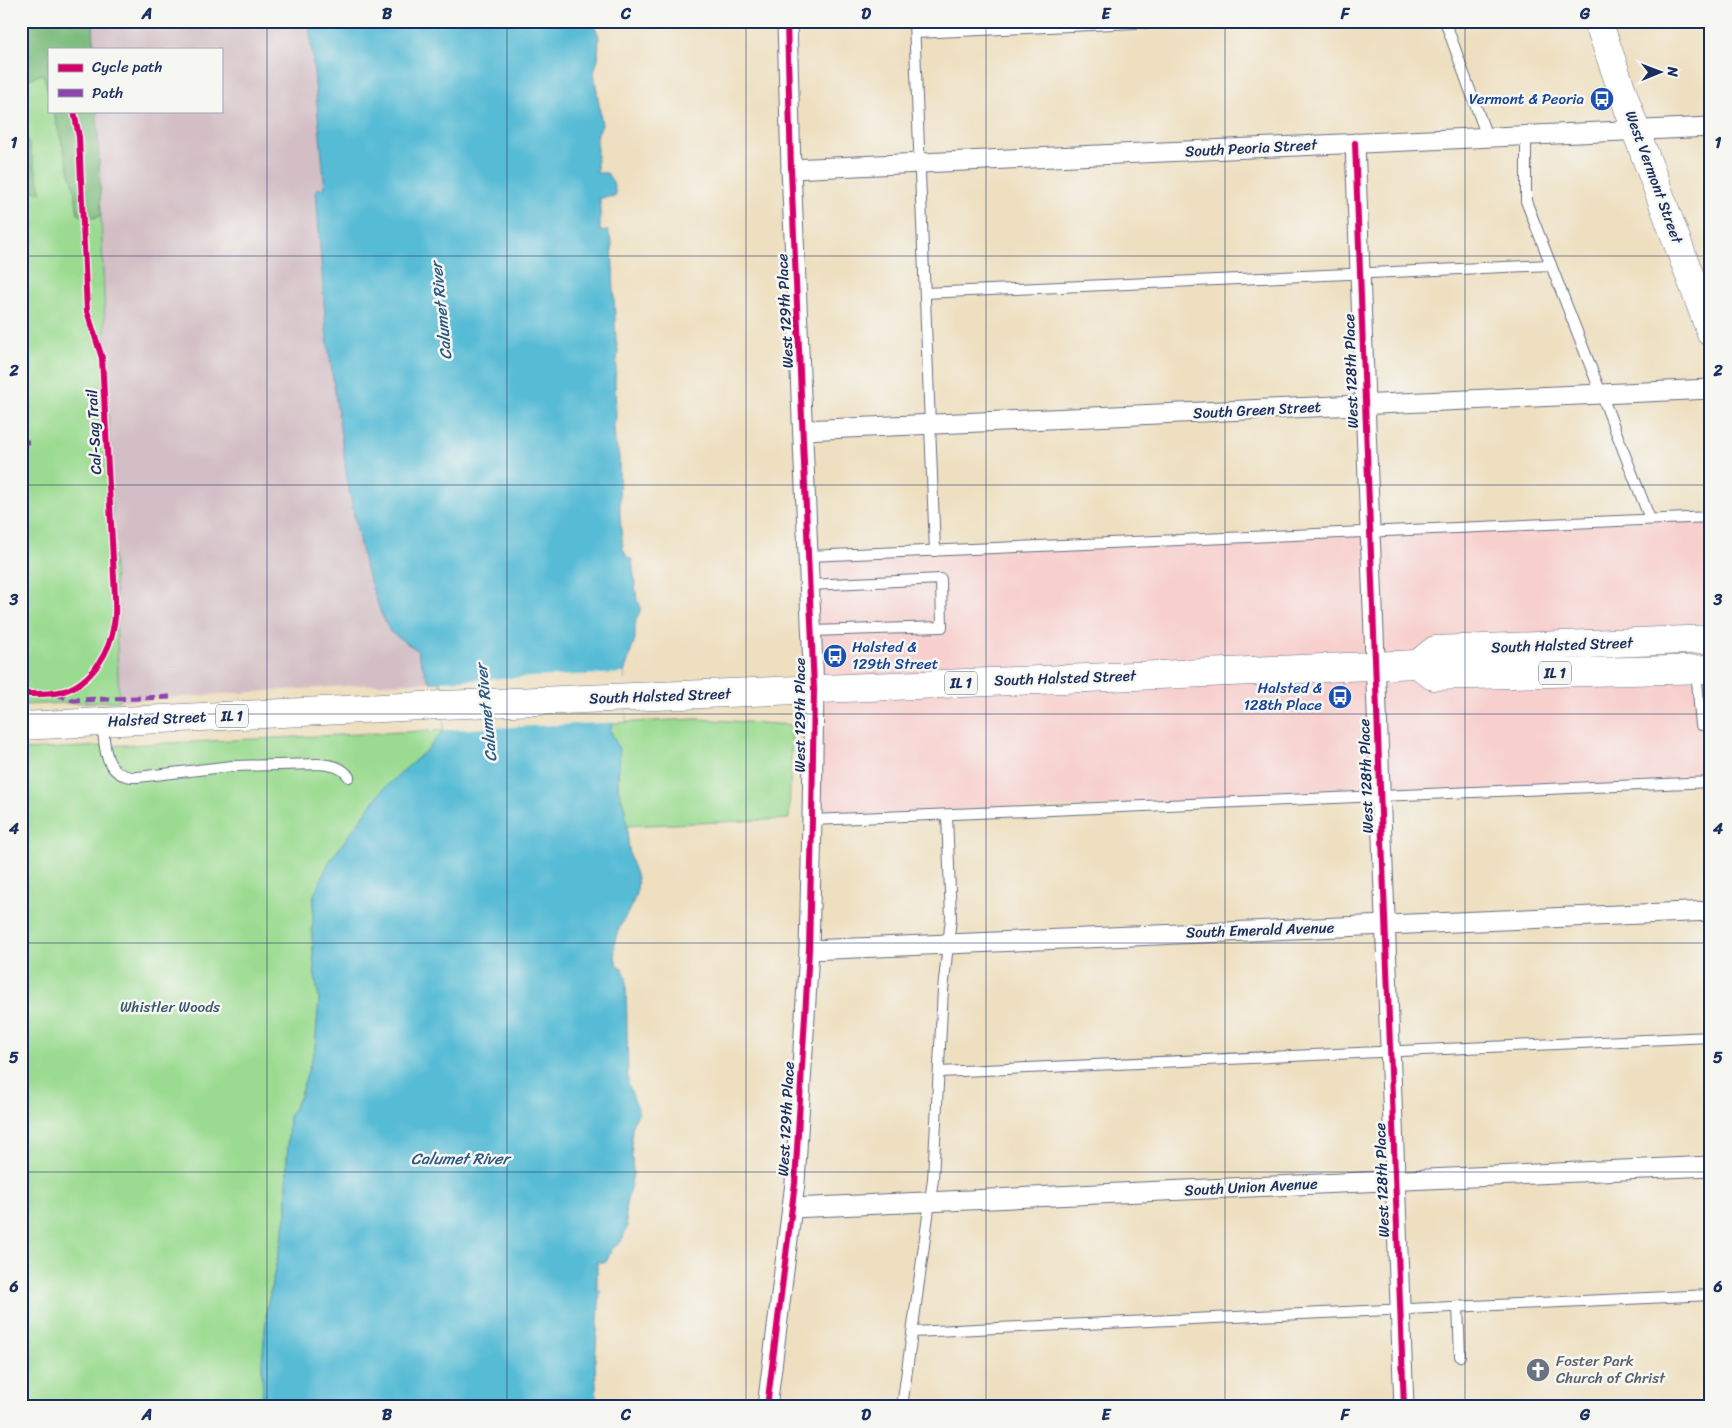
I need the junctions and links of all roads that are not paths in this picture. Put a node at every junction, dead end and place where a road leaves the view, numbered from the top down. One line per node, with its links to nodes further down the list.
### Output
1 (787, 21): 13 (street, West 129th Place)
2 (914, 21): 6 (lane)
3 (1179, 21): 6 (lane)
4 (1445, 21): 10 (lane)
5 (1598, 21): 8 (main road, West Vermont Street)
6 (915, 33): 12 (lane)
7 (1711, 128): 8 (street, South Peoria Street)
8 (1636, 131): 9 (street, South Peoria Street); 17 (main road, West Vermont Street)
9 (1526, 136): 10 (street, South Peoria Street); 14 (lane)
10 (1487, 138): 11 (street, South Peoria Street)
11 (1355, 143): 12 (street, South Peoria Street); 15 (street, West 128th Place)
12 (920, 163): 13 (street, South Peoria Street); 16 (lane)
13 (791, 169): 22 (street, West 129th Place)
14 (1551, 265): 15 (lane); 19 (lane)
15 (1360, 273): 16 (lane); 20 (street, West 128th Place)
16 (925, 293): 21 (lane)
17 (1711, 333)
18 (1711, 389): 19 (street, South Green Street)
19 (1602, 394): 20 (street, South Green Street); 24 (lane)
20 (1364, 405): 21 (street, South Green Street); 25 (street, West 128th Place)
21 (930, 425): 22 (street, South Green Street); 26 (lane)
22 (803, 430): 27 (street, West 129th Place)
23 (1711, 516): 24 (lane)
24 (1650, 519): 25 (lane)
25 (1369, 532): 26 (lane); 32 (street, West 128th Place)
26 (935, 551): 27 (lane)
27 (808, 556): 28 (street, West 129th Place)
28 (809, 585): 29 (street, West 129th Place); 29 (lane)
29 (811, 631): 34 (street, West 129th Place)
30 (1711, 639): 31 (main road, South Halsted Street)
31 (1418, 664): 32 (main road, South Halsted Street / IL 1); 33 (main road, South Halsted Street / IL 1)
32 (1374, 666): 34 (main road, South Halsted Street / IL 1); 41 (street, West 128th Place)
33 (1703, 669): 37 (lane)
34 (814, 690): 35 (main road, South Halsted Street / IL 1); 43 (street, West 129th Place)
35 (442, 705): 36 (main road, Halsted Street / IL 1)
36 (103, 722): 38 (main road, Halsted Street / IL 1); 39 (lane)
37 (1701, 725)
38 (21, 726)
39 (349, 777)
40 (1711, 782): 41 (lane)
41 (1380, 796): 42 (lane); 45 (street, West 128th Place)
42 (947, 815): 43 (lane); 46 (lane)
43 (812, 820): 47 (street, West 129th Place)
44 (1711, 911): 45 (street, South Emerald Avenue)
45 (1385, 925): 46 (street, South Emerald Avenue); 49 (street, West 128th Place)
46 (948, 944): 47 (street, South Emerald Avenue); 50 (lane)
47 (809, 950): 54 (street, West 129th Place)
48 (1711, 1037): 49 (lane)
49 (1390, 1051): 50 (lane); 52 (street, West 128th Place)
50 (939, 1072): 53 (lane)
51 (1711, 1166): 52 (street, South Union Avenue)
52 (1395, 1181): 53 (street, South Union Avenue); 57 (street, West 128th Place)
53 (930, 1202): 54 (street, South Union Avenue); 58 (lane)
54 (792, 1208): 60 (street, West 129th Place)
55 (1711, 1295): 56 (lane)
56 (1458, 1306): 57 (lane); 59 (lane)
57 (1400, 1308): 58 (lane); 62 (street, West 128th Place)
58 (913, 1332): 61 (lane)
59 (1460, 1356)
60 (767, 1407)
61 (902, 1407)
62 (1404, 1407)

